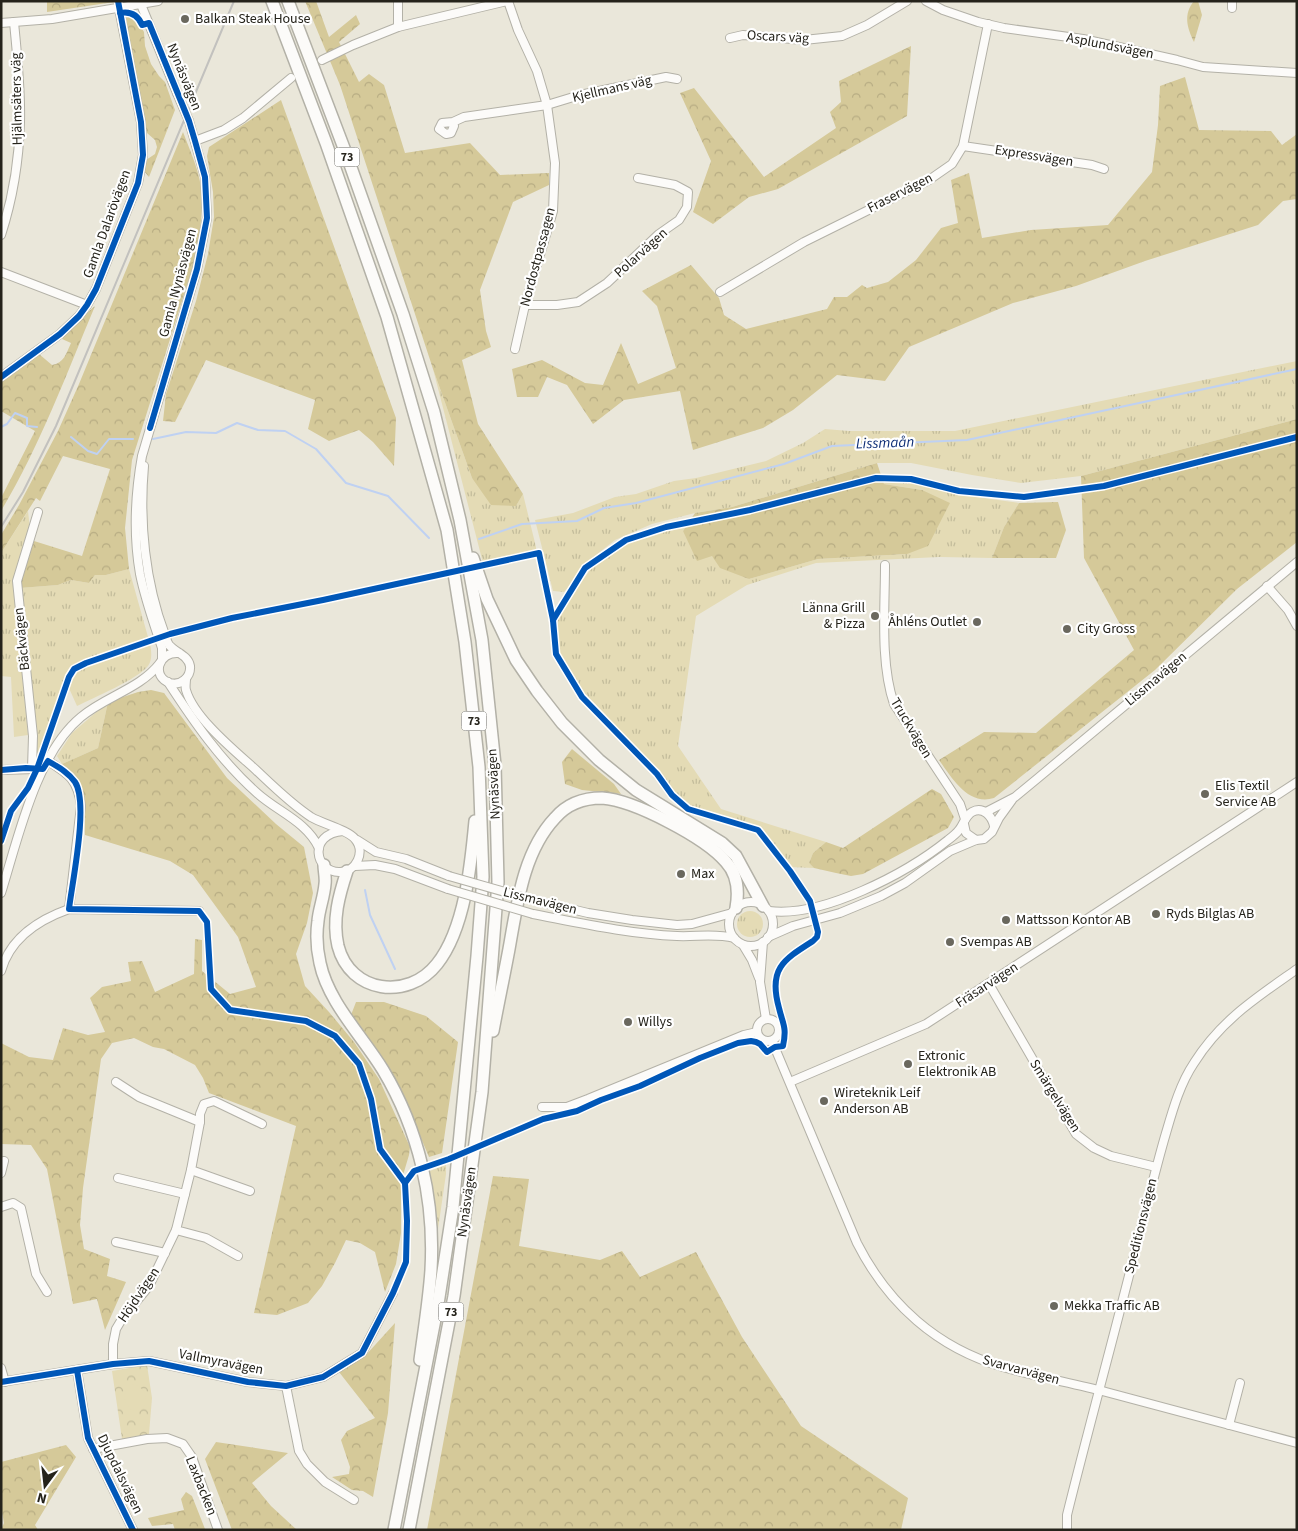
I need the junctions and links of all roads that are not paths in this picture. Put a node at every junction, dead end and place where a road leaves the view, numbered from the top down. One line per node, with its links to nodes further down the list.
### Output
1 (158, 1): 8 (street)
2 (272, 1): 45 (highway, Nynäsvägen / 73)
3 (288, 1): 34 (highway, Nynäsvägen / 73)
4 (398, 1): 13 (street)
5 (508, 1): 13 (street); 19 (street, Nordostpassagen)
6 (907, 1): 14 (street, Oscars väg)
7 (926, 1): 12 (street, Asplundsvägen)
8 (141, 3): 9 (street); 21 (street, Nynäsvägen, bridge)
9 (119, 8): 10 (street); 28 (street, Gamla Dalarövägen)
10 (14, 22): 11 (street); 25 (street, Hjälmsäters väg)
11 (1, 23)
12 (988, 24): 16 (street, Asplundsvägen); 22 (street, Fraservägen)
13 (398, 27): 15 (street)
14 (730, 38)
15 (322, 60)
16 (1297, 74)
17 (291, 78): 21 (street)
18 (677, 80): 19 (street, Kjellmans väg)
19 (547, 105): 20 (street); 29 (street, Nordostpassagen)
20 (454, 122)
21 (195, 141): 32 (street, Gamla Nynäsvägen)
22 (963, 146): 23 (street, Expressvägen); 27 (street, Fraservägen)
23 (1104, 169)
24 (638, 178): 29 (street, Polarvägen)
25 (1, 235)
26 (1, 272): 28 (street)
27 (720, 292)
28 (87, 305): 31 (street, Gamla Dalarövägen)
29 (525, 305): 30 (street, Nordostpassagen)
30 (515, 349)
31 (2, 374)
32 (150, 428): 39 (street, Gamla Nynäsvägen); 40 (street, Gamla Nynäsvägen)
33 (38, 512): 46 (street, Bäckvägen)
34 (460, 520): 64 (highway); 79 (highway, Nynäsvägen / 73)
35 (1297, 562): 37 (street, Lissmavägen)
36 (884, 566): 50 (street, Truckvägen)
37 (1267, 586): 38 (street); 51 (street, Lissmavägen)
38 (1297, 626)
39 (179, 653): 40 (street); 41 (street)
40 (161, 661): 42 (street); 43 (street)
41 (186, 679): 42 (street); 56 (street)
42 (166, 681): 43 (street); 59 (street)
43 (141, 682): 44 (street)
44 (48, 761): 47 (street); 63 (street)
45 (478, 767): 61 (highway); 107 (highway, Nynäsvägen / 73)
46 (32, 769): 47 (street); 48 (street)
47 (43, 769): 62 (street)
48 (1, 770)
49 (1297, 782): 73 (street, Fräsarvägen)
50 (953, 794): 52 (street, Truckvägen); 54 (street, Truckvägen)
51 (1014, 797): 53 (street, Lissmavägen); 55 (street, Lissmavägen)
52 (976, 810): 53 (street); 54 (street)
53 (986, 812): 55 (street)
54 (965, 821): 58 (street); 64 (street)
55 (994, 826): 58 (street, Lissmavägen)
56 (343, 831): 57 (street); 59 (street)
57 (356, 840): 61 (street); 65 (street, Lissmavägen, bridge)
58 (976, 840): 68 (street, Lissmavägen)
59 (319, 848): 60 (street)
60 (324, 865): 61 (street); 107 (highway)
61 (351, 868): 67 (street, Lissmavägen, bridge)
62 (1, 893)
63 (69, 909): 66 (street); 71 (street)
64 (766, 909): 65 (street); 68 (street)
65 (734, 910): 67 (street); 79 (highway)
66 (199, 911)
67 (734, 938): 69 (street)
68 (765, 940): 69 (street); 72 (street)
69 (743, 944): 72 (street)
70 (1297, 969): 84 (street, Speditionsvägen)
71 (1, 971)
72 (760, 982): 74 (street)
73 (989, 984): 78 (street, Fräsarvägen); 84 (street, Smärgelvägen)
74 (766, 1019): 75 (street); 76 (street)
75 (757, 1032): 76 (street); 80 (street)
76 (772, 1040): 78 (street, Svarvarvägen)
77 (116, 1082): 81 (street)
78 (790, 1082): 103 (street, Svarvarvägen)
79 (482, 1092): 113 (highway, Nynäsvägen / 73)
80 (542, 1107)
81 (200, 1122): 82 (street, Höjdvägen); 85 (street, Höjdvägen)
82 (262, 1124)
83 (4, 1161): 86 (street)
84 (1156, 1167): 103 (street, Speditionsvägen)
85 (191, 1170): 88 (street); 89 (street, Höjdvägen)
86 (1, 1173)
87 (118, 1178): 89 (street)
88 (250, 1191)
89 (185, 1194): 91 (street, Höjdvägen)
90 (1, 1208): 95 (street)
91 (176, 1230): 93 (street, Höjdvägen); 94 (street)
92 (116, 1242): 93 (street)
93 (166, 1253): 97 (street, Höjdvägen)
94 (238, 1256)
95 (47, 1292)
96 (393, 1293): 102 (street, Vallmyravägen)
97 (113, 1364): 99 (street, Vallmyravägen); 102 (street, Vallmyravägen)
98 (1, 1368): 100 (street)
99 (76, 1370): 100 (street, Vallmyravägen); 106 (street, Djupdalsvägen)
100 (3, 1382)
101 (1240, 1383): 104 (street)
102 (286, 1386): 108 (street)
103 (1099, 1390): 104 (street, Svarvarvägen); 109 (street, Speditionsvägen)
104 (1229, 1425): 105 (street, Svarvarvägen)
105 (1297, 1444)
106 (93, 1449): 110 (street, Djupdalsvägen); 111 (street, Laxbacken)
107 (406, 1466): 112 (highway, Nynäsvägen / 73)
108 (354, 1500)
109 (1067, 1529)
110 (133, 1530)
111 (218, 1530)
112 (394, 1530)
113 (409, 1530)

